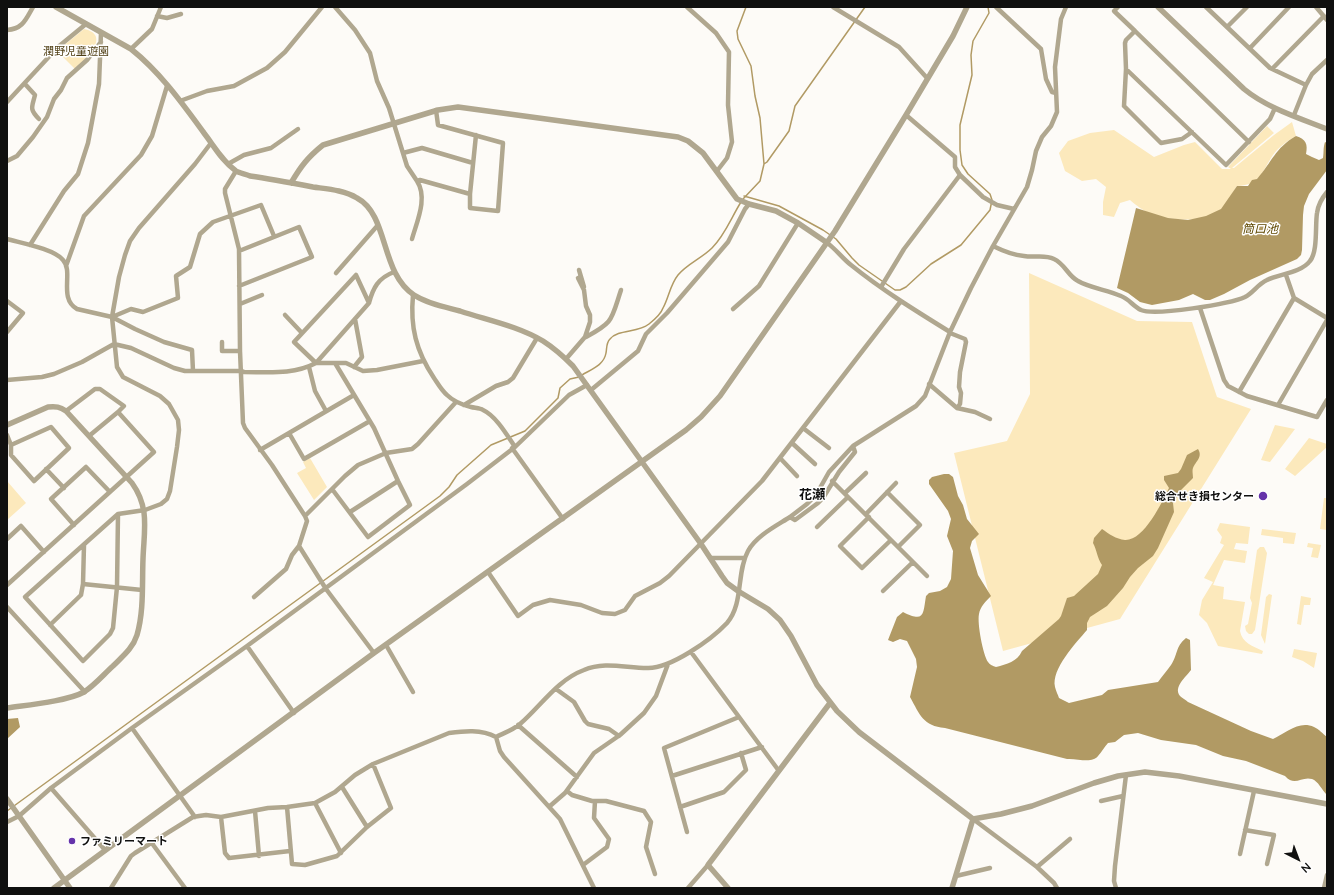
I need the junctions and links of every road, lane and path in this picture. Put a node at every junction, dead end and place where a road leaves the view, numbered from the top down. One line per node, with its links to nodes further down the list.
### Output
1 (33, 7): 21 (street)
2 (56, 7): 19 (street)
3 (322, 7): 35 (street)
4 (335, 7): 42 (street)
5 (687, 7): 54 (street)
6 (833, 7): 30 (street)
7 (967, 7): 30 (street)
8 (996, 7): 34 (street)
9 (1066, 7): 34 (street)
10 (1118, 7): 22 (street)
11 (1160, 7): 37 (street)
12 (1206, 7): 20 (street)
13 (1246, 7): 20 (street)
14 (1289, 7): 25 (street)
15 (1319, 8): 18 (street)
16 (158, 10): 17 (street); 26 (street)
17 (180, 14)
18 (1325, 18): 29 (street)
19 (86, 24): 23 (street); 31 (street)
20 (1227, 27): 25 (street)
21 (7, 30)
22 (1135, 31): 28 (street); 47 (street)
23 (101, 33): 24 (street); 26 (street)
24 (101, 42): 50 (street); 69 (street)
25 (1250, 48): 29 (street)
26 (131, 49): 33 (street)
27 (1327, 60): 32 (street)
28 (1126, 69): 45 (street); 45 (street)
29 (1272, 69): 32 (street)
30 (927, 78): 39 (street)
31 (25, 84): 36 (street); 41 (street)
32 (1306, 85): 40 (street)
33 (167, 86): 35 (street); 72 (street)
34 (1056, 94): 61 (street)
35 (180, 101): 48 (street)
36 (7, 102)
37 (1275, 108): 40 (street); 47 (street)
38 (436, 110): 42 (street); 46 (street); 54 (street)
39 (906, 115): 55 (street); 68 (street)
40 (1294, 115): 43 (street)
41 (39, 118)
42 (394, 122): 49 (street); 57 (street)
43 (1327, 128)
44 (298, 129): 52 (street)
45 (1192, 132): 47 (street)
46 (476, 135): 51 (street); 59 (street)
47 (1249, 142)
48 (211, 143): 52 (street); 92 (street)
49 (404, 153): 51 (street); 56 (street)
50 (7, 161)
51 (473, 163): 59 (street)
52 (228, 164): 53 (street)
53 (236, 171): 57 (street); 62 (street)
54 (717, 171): 60 (street)
55 (960, 175): 61 (street); 79 (street)
56 (417, 181): 59 (street); 67 (street)
57 (291, 183): 64 (street)
58 (1327, 192): 76 (street)
59 (470, 194)
60 (749, 204): 63 (street); 113 (street)
61 (1014, 209): 70 (street)
62 (230, 216): 65 (street); 71 (street); 92 (street)
63 (798, 223): 68 (street); 90 (street)
64 (378, 225): 74 (street); 75 (street)
65 (274, 236): 71 (street); 78 (street)
66 (7, 239): 69 (street)
67 (412, 239)
68 (827, 241): 79 (street); 139 (street)
69 (30, 245): 72 (street)
70 (993, 246): 89 (street); 97 (street)
71 (239, 251): 78 (street)
72 (66, 266): 92 (street)
73 (579, 270): 80 (street)
74 (336, 272)
75 (394, 272): 83 (street); 87 (street)
76 (1286, 275): 84 (street); 89 (street)
77 (578, 278): 80 (street)
78 (239, 286): 88 (street)
79 (881, 287): 86 (street)
80 (584, 290): 98 (street)
81 (621, 290): 98 (street)
82 (262, 295): 88 (street)
83 (413, 295): 99 (street); 104 (street)
84 (1294, 298): 94 (street); 114 (street)
85 (7, 301): 95 (street)
86 (901, 301): 97 (street); 127 (street)
87 (369, 303): 93 (street); 96 (street)
88 (240, 304): 102 (street)
89 (1200, 308): 114 (street)
90 (733, 310)
91 (284, 315): 96 (street)
92 (112, 317): 101 (street); 109 (street)
93 (355, 319): 105 (street); 108 (street)
94 (1327, 319): 119 (street)
95 (7, 332)
96 (302, 333): 105 (street)
97 (950, 333): 112 (street); 120 (street)
98 (585, 337): 103 (street)
99 (536, 338): 103 (street); 118 (street)
100 (222, 342): 102 (street)
101 (114, 344): 109 (street); 111 (street); 153 (street)
102 (240, 352): 110 (street)
103 (566, 359): 113 (street)
104 (423, 361): 108 (street); 117 (street)
105 (316, 363): 106 (street); 107 (street)
106 (335, 363): 108 (street); 115 (street)
107 (309, 367): 110 (street); 122 (street)
108 (354, 367)
109 (193, 371): 110 (street)
110 (241, 371): 136 (street)
111 (7, 380)
112 (929, 384): 120 (street); 133 (street)
113 (589, 387): 134 (street); 139 (street)
114 (1239, 392): 119 (street)
115 (354, 395): 122 (street); 125 (street)
116 (1327, 400): 119 (street)
117 (456, 402): 118 (street); 137 (street)
118 (464, 405): 134 (street)
119 (1278, 405)
120 (957, 408): 124 (street)
121 (66, 411): 123 (street); 126 (street); 130 (street)
122 (326, 411): 128 (street)
123 (118, 412): 130 (street); 144 (street)
124 (990, 419)
125 (370, 421): 128 (street); 137 (street)
126 (7, 425)
127 (803, 428): 131 (street); 135 (street)
128 (289, 433): 136 (street)
129 (7, 435): 132 (street)
130 (89, 436): 144 (street)
131 (792, 442): 138 (street); 140 (street)
132 (11, 445): 141 (street); 141 (street)
133 (853, 446): 146 (street); 158 (street)
134 (514, 448): 159 (street); 176 (street)
135 (829, 448)
136 (260, 450): 156 (street)
137 (386, 453): 145 (street); 149 (street)
138 (780, 458): 143 (street); 164 (street)
139 (642, 462): 159 (street); 164 (street)
140 (815, 464)
141 (46, 469): 148 (street)
142 (866, 473): 152 (street)
143 (797, 476)
144 (126, 477): 150 (street); 153 (street)
145 (398, 481): 154 (street); 154 (street)
146 (832, 482): 152 (street); 158 (street)
147 (896, 482): 151 (street)
148 (64, 488): 150 (street); 160 (street)
149 (332, 489): 154 (street); 156 (street)
150 (110, 492): 160 (street)
151 (887, 492): 157 (street); 167 (street)
152 (846, 495): 157 (street); 161 (street)
153 (145, 510): 155 (street); 178 (street)
154 (350, 512)
155 (118, 514): 165 (street); 177 (street)
156 (305, 516): 166 (street)
157 (867, 516): 163 (street); 163 (street)
158 (790, 517): 170 (street)
159 (563, 518): 172 (street)
160 (74, 525): 168 (street)
161 (817, 527)
162 (7, 539): 168 (street)
163 (891, 540): 167 (street)
164 (701, 544): 169 (street); 172 (street)
165 (84, 545): 174 (street); 183 (street)
166 (299, 546): 176 (street); 181 (street)
167 (898, 546): 171 (street)
168 (44, 552): 175 (street)
169 (710, 558): 170 (street); 179 (street)
170 (745, 558): 179 (street)
171 (913, 562): 173 (street); 180 (street)
172 (488, 572): 184 (street)
173 (927, 576)
174 (83, 584): 177 (street); 183 (street)
175 (7, 585)
176 (325, 587): 185 (street); 187 (street)
177 (117, 588): 178 (street); 183 (street)
178 (142, 590): 190 (street)
179 (738, 591): 186 (street); 192 (street)
180 (883, 591)
181 (254, 597)
182 (7, 607): 190 (street)
183 (50, 625)
184 (386, 644): 187 (street); 191 (street)
185 (247, 646): 194 (street); 197 (street)
186 (691, 652): 188 (street); 195 (street)
187 (374, 653): 194 (street)
188 (668, 664): 189 (street); 198 (street)
189 (556, 689): 196 (street); 198 (street)
190 (84, 692): 193 (street)
191 (413, 692)
192 (830, 703): 203 (street); 225 (street)
193 (7, 708)
194 (294, 713): 211 (street)
195 (740, 717): 200 (street); 205 (street)
196 (518, 725): 199 (street); 206 (street)
197 (132, 728): 208 (street); 211 (street)
198 (619, 736): 206 (street)
199 (496, 737): 202 (street); 218 (street)
200 (762, 747): 201 (street); 203 (street)
201 (741, 753): 205 (street); 220 (street)
202 (373, 764): 207 (street); 227 (street)
203 (779, 771): 239 (street)
204 (1126, 775): 210 (street); 212 (street); 225 (street)
205 (672, 776): 220 (street)
206 (577, 777): 209 (street)
207 (342, 787): 216 (street); 227 (street)
208 (51, 788): 222 (street); 232 (street)
209 (567, 791): 213 (street); 218 (street)
210 (1254, 791): 217 (street); 228 (street)
211 (180, 796): 223 (street); 232 (street)
212 (1123, 796): 214 (street); 256 (street)
213 (595, 801): 238 (street); 243 (street)
214 (1101, 801)
215 (8, 802): 222 (street)
216 (315, 803): 219 (street); 234 (street)
217 (1327, 804)
218 (550, 806): 238 (street)
219 (287, 807): 221 (street); 233 (street)
220 (680, 807): 229 (street)
221 (254, 811): 224 (street); 236 (street)
222 (18, 815): 226 (street); 246 (street)
223 (195, 817): 224 (street); 231 (street)
224 (221, 817): 236 (street)
225 (973, 819): 240 (street); 244 (street)
226 (7, 822)
227 (368, 826): 234 (street)
228 (1246, 830): 235 (street); 237 (street)
229 (687, 832)
230 (1070, 839): 240 (street)
231 (151, 842): 249 (street); 250 (street)
232 (104, 850): 246 (street)
233 (290, 851): 234 (street); 236 (street)
234 (340, 853)
235 (1240, 854)
236 (259, 856)
237 (1267, 864)
238 (583, 865): 251 (street)
239 (708, 865): 252 (street); 253 (street)
240 (1037, 867): 255 (street)
241 (990, 868): 244 (street)
242 (1327, 872): 245 (street)
243 (655, 874)
244 (956, 876): 254 (street)
245 (1327, 876): 257 (street)
246 (64, 880): 247 (street); 248 (street)
247 (54, 888)
248 (70, 888)
249 (111, 888)
250 (185, 888)
251 (594, 888)
252 (688, 888)
253 (728, 888)
254 (952, 888)
255 (1057, 888)
256 (1116, 888)
257 (1324, 888)

